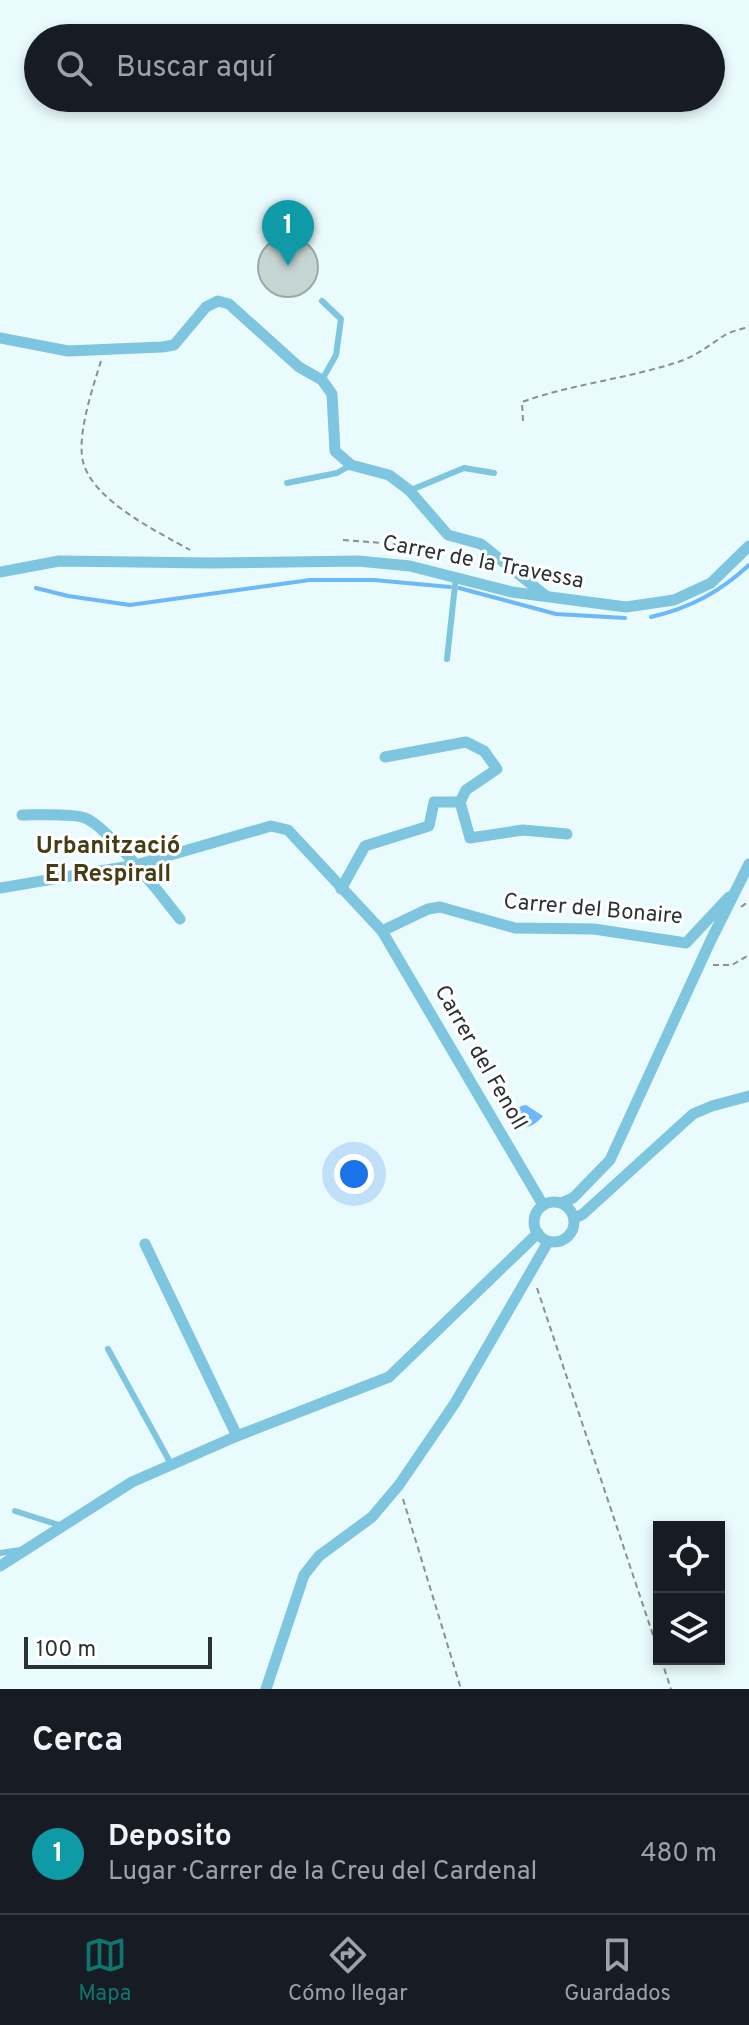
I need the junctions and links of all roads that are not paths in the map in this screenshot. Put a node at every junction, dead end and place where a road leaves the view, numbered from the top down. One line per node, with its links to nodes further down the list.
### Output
1 (322, 301): 3 (lane)
2 (0, 338): 3 (street)
3 (322, 380): 4 (street)
4 (351, 465): 6 (lane); 7 (street)
5 (494, 473): 7 (lane)
6 (287, 483)
7 (409, 490): 11 (street)
8 (749, 546): 11 (street, Carrer de la Travessa)
9 (0, 572): 10 (street, Carrer de la Travessa)
10 (456, 576): 11 (street, Carrer de la Travessa); 12 (lane)
11 (548, 599)
12 (447, 659)
13 (385, 757): 14 (street)
14 (460, 802): 16 (street); 21 (street)
15 (22, 815): 18 (street)
16 (567, 834)
17 (749, 864): 19 (street)
18 (136, 865): 20 (street); 21 (street); 22 (street)
19 (738, 887): 23 (street, Carrer del Bonaire); 25 (street)
20 (0, 888)
21 (341, 889): 23 (street)
22 (180, 919)
23 (382, 931): 26 (street, Carrer del Fenoll)
24 (749, 1096): 27 (street)
25 (561, 1203): 26 (street); 27 (street)
26 (543, 1205): 28 (street)
27 (575, 1218): 29 (street)
28 (538, 1233): 29 (street); 32 (street)
29 (548, 1242): 39 (street)
30 (145, 1244): 32 (street)
31 (108, 1349): 33 (lane)
32 (237, 1436): 33 (street)
33 (171, 1464): 35 (street)
34 (15, 1511): 35 (lane)
35 (62, 1526): 36 (street)
36 (24, 1550): 37 (lane); 38 (street)
37 (0, 1553)
38 (0, 1566)
39 (266, 1689)

